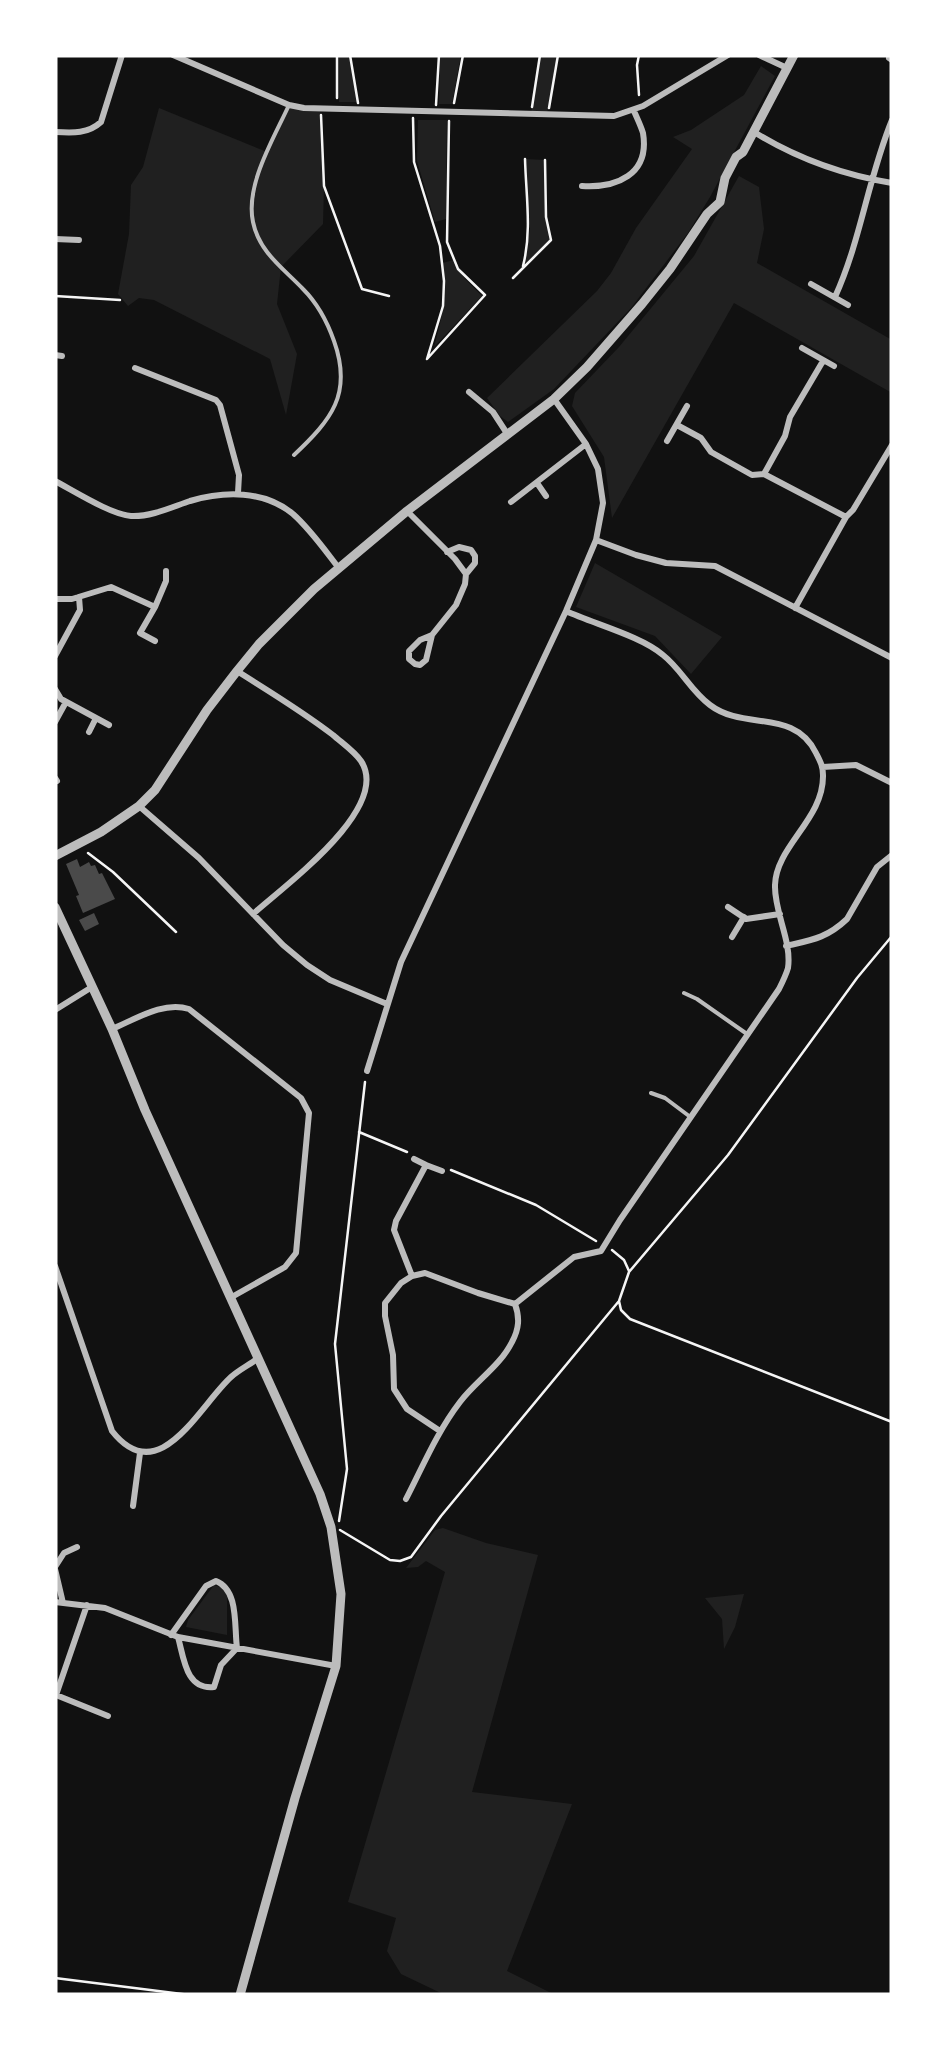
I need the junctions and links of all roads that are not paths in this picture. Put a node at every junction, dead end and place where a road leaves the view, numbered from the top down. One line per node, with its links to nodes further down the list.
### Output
1 (122, 55): 10 (street)
2 (173, 55): 7 (street)
3 (728, 55): 8 (street)
4 (759, 55): 6 (street)
5 (794, 55): 6 (street)
6 (787, 68): 11 (street)
7 (289, 105): 8 (street); 32 (lane)
8 (634, 111): 14 (street)
9 (892, 120): 12 (street)
10 (55, 132)
11 (754, 132): 12 (street); 25 (street)
12 (872, 180): 13 (street); 18 (street)
13 (892, 184)
14 (582, 186)
15 (55, 239): 16 (street)
16 (79, 240)
17 (811, 284): 18 (street)
18 (835, 296): 19 (street)
19 (848, 305)
20 (802, 348): 21 (street)
21 (823, 360): 22 (street); 33 (street)
22 (834, 366)
23 (135, 368): 36 (street)
24 (469, 392): 28 (street)
25 (554, 399): 28 (street); 30 (street)
26 (687, 406): 27 (street)
27 (677, 425): 29 (street); 33 (street)
28 (508, 435): 39 (street)
29 (667, 442)
30 (586, 444): 35 (street); 41 (street)
31 (892, 445): 40 (street)
32 (294, 455)
33 (764, 474): 40 (street)
34 (55, 481): 36 (street)
35 (537, 483): 37 (street); 38 (street)
36 (238, 493): 43 (street)
37 (546, 496)
38 (512, 502)
39 (407, 512): 42 (street); 43 (street)
40 (846, 518): 49 (street)
41 (596, 540): 49 (street); 50 (street)
42 (447, 552): 45 (street); 45 (street)
43 (338, 566): 55 (street)
44 (166, 570): 48 (street)
45 (466, 574): 51 (street)
46 (79, 597): 47 (street); 48 (street); 53 (street)
47 (55, 599)
48 (155, 607): 52 (street)
49 (795, 608): 54 (street)
50 (566, 612): 62 (street); 77 (street)
51 (432, 635): 51 (street)
52 (155, 641)
53 (55, 656)
54 (892, 658)
55 (237, 671): 64 (street); 69 (street)
56 (55, 690): 57 (street)
57 (66, 702): 58 (street); 59 (street)
58 (96, 718): 60 (street); 61 (street)
59 (55, 722)
60 (109, 725)
61 (89, 732)
62 (823, 767): 63 (street); 70 (street)
63 (892, 783)
64 (139, 806): 65 (street); 69 (street)
65 (55, 856)
66 (892, 856): 74 (street)
67 (55, 907): 72 (street)
68 (728, 907): 71 (street)
69 (254, 914): 77 (street)
70 (780, 914): 71 (street); 74 (street)
71 (744, 917): 73 (street)
72 (58, 924): 75 (street)
73 (732, 937)
74 (786, 946): 80 (street)
75 (92, 987): 78 (street); 79 (street)
76 (684, 993): 80 (lane)
77 (388, 1004): 81 (street)
78 (55, 1010)
79 (112, 1029): 89 (street); 89 (street)
80 (749, 1035): 83 (street)
81 (367, 1071)
82 (651, 1092): 83 (lane)
83 (692, 1117): 90 (street)
84 (413, 1157): 85 (street)
85 (426, 1166): 86 (street); 88 (street)
86 (445, 1170)
87 (55, 1266): 93 (street)
88 (412, 1276): 90 (street); 92 (street)
89 (230, 1298): 91 (street)
90 (515, 1304): 92 (street)
91 (257, 1358): 93 (street); 102 (street)
92 (440, 1432): 94 (street)
93 (140, 1454): 95 (street)
94 (406, 1499)
95 (133, 1506)
96 (77, 1547): 97 (street)
97 (55, 1568): 98 (street)
98 (59, 1602): 99 (street)
99 (87, 1605): 100 (street); 103 (street)
100 (174, 1636): 101 (street); 101 (street); 101 (street)
101 (236, 1648): 102 (street)
102 (336, 1666): 104 (street)
103 (108, 1716)
104 (240, 1995)

